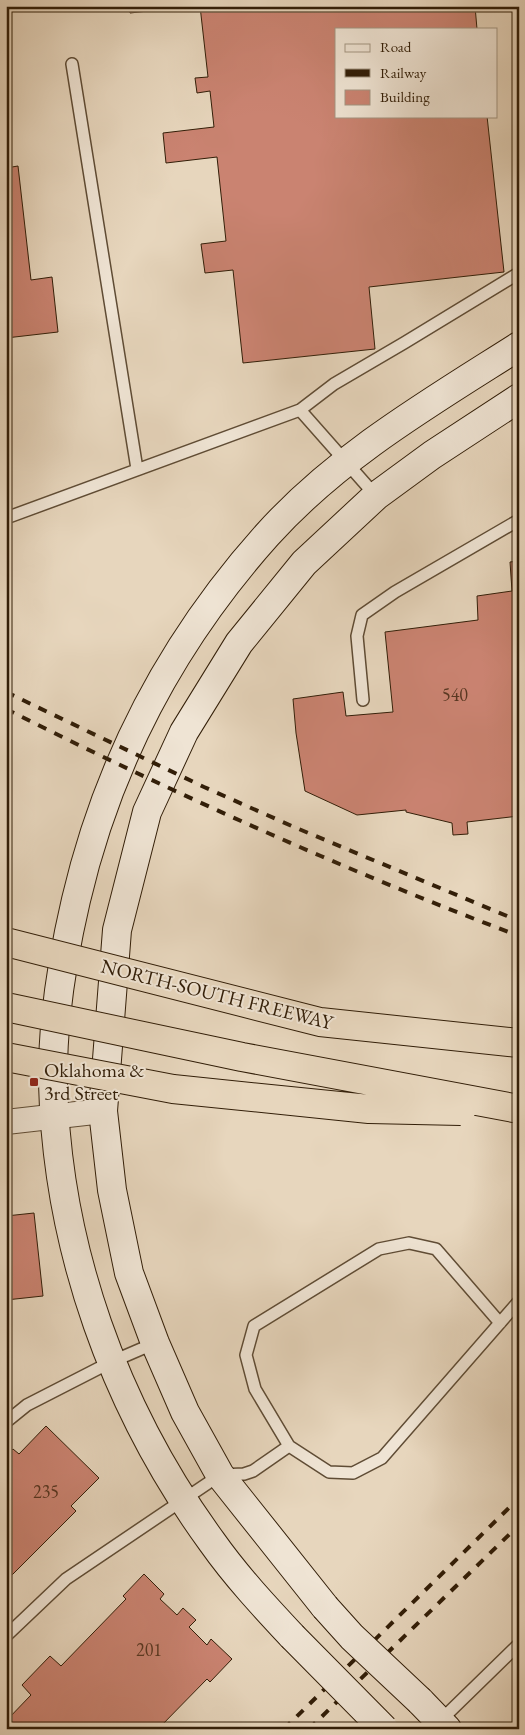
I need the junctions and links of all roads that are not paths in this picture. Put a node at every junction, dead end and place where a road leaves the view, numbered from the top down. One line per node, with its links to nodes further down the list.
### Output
1 (72, 64): 7 (lane)
2 (519, 273): 5 (lane)
3 (519, 346): 6 (main road)
4 (519, 398): 8 (main road)
5 (300, 410): 6 (lane); 7 (lane)
6 (346, 463): 8 (lane); 18 (main road)
7 (137, 469): 9 (lane)
8 (376, 496): 16 (main road)
9 (6, 518)
10 (519, 520): 11 (lane)
11 (363, 700)
12 (6, 942): 14 (highway, NORTH-SOUTH FREEWAY, bridge)
13 (6, 1007): 17 (highway, bridge)
14 (519, 1043)
15 (6, 1057): 17 (highway, bridge)
16 (103, 1111): 18 (street); 22 (main road)
17 (519, 1111)
18 (55, 1117): 19 (street); 23 (main road)
19 (6, 1122)
20 (519, 1301): 21 (lane)
21 (500, 1322): 25 (lane); 25 (lane)
22 (155, 1343): 23 (lane); 26 (main road)
23 (111, 1362): 24 (lane); 27 (main road)
24 (6, 1422)
25 (289, 1446): 26 (lane)
26 (220, 1475): 27 (lane); 30 (main road, bridge)
27 (182, 1500): 28 (lane); 31 (main road, bridge)
28 (6, 1636)
29 (519, 1644): 30 (lane)
30 (440, 1726)
31 (384, 1729)

